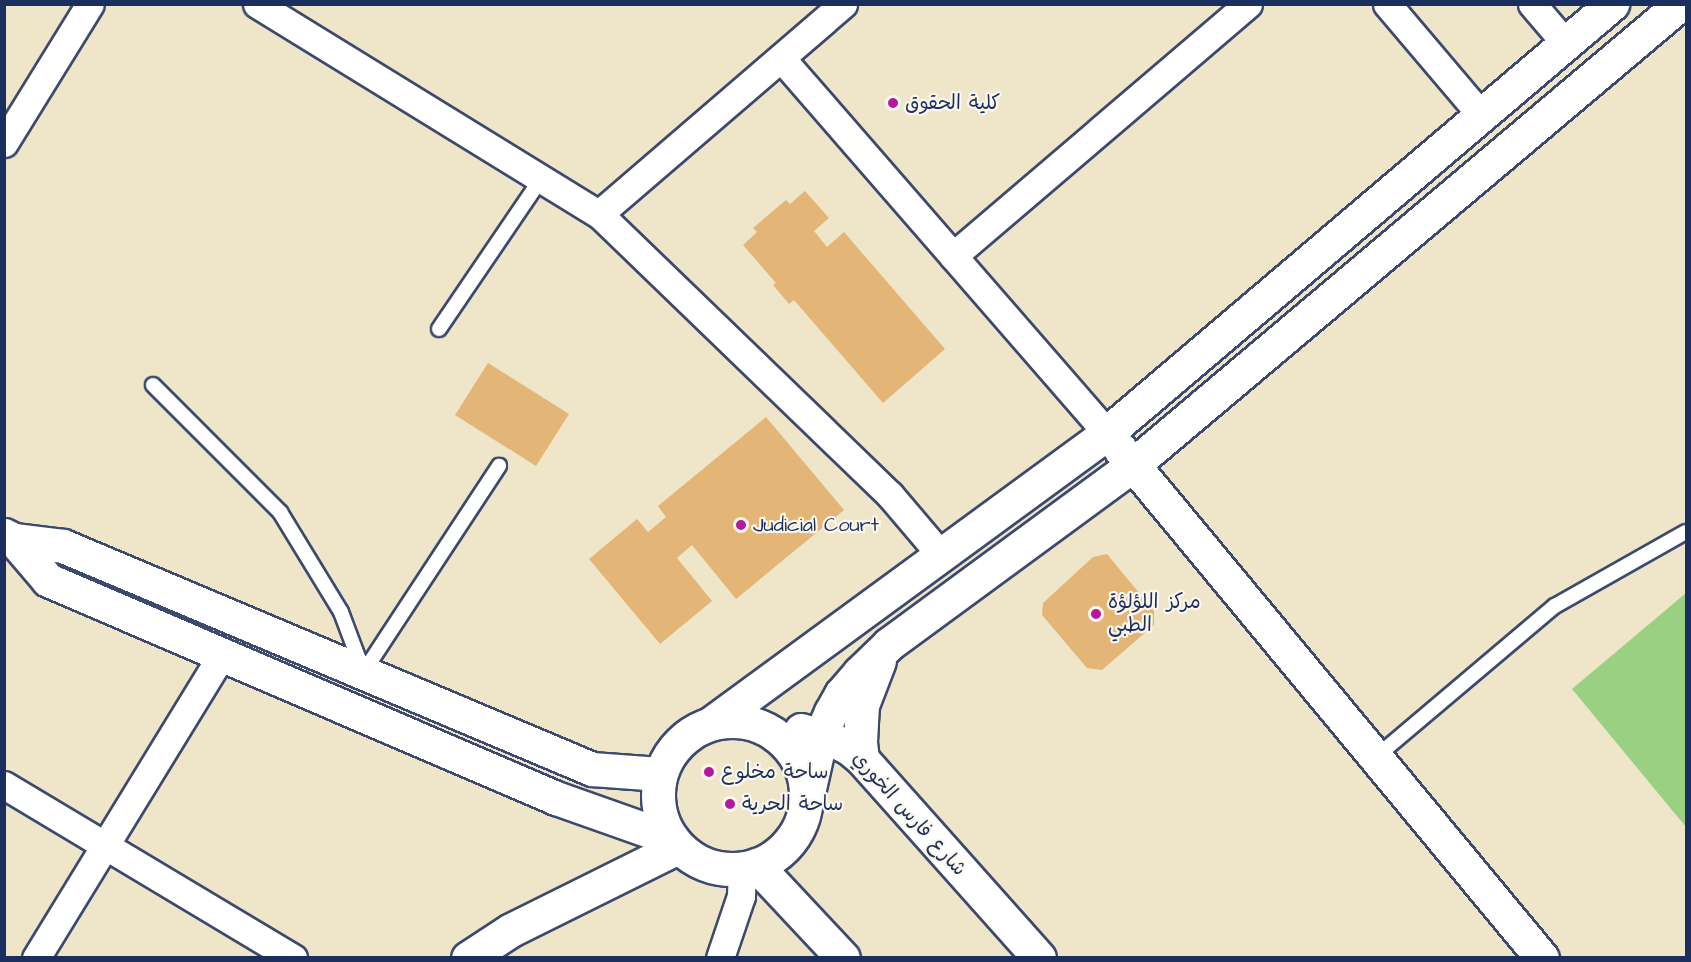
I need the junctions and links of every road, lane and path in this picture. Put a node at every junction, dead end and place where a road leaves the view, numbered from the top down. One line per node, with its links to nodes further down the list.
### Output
1 (90, 4): 12 (street)
2 (257, 4): 13 (street)
3 (843, 4): 10 (street)
4 (1248, 4): 15 (street)
5 (1387, 4): 11 (street)
6 (1532, 4): 9 (street)
7 (1612, 4): 9 (street)
8 (1680, 4): 19 (street)
9 (1566, 44): 11 (street)
10 (781, 58): 14 (street); 15 (street)
11 (1482, 116): 18 (street)
12 (4, 143)
13 (541, 179): 14 (street); 16 (lane)
14 (599, 214): 23 (street)
15 (953, 256): 18 (street)
16 (439, 329)
17 (153, 385): 26 (lane)
18 (1107, 433): 19 (street); 23 (street)
19 (1133, 465): 24 (street); 30 (street)
20 (499, 466): 26 (lane)
21 (1686, 532): 30 (lane)
22 (8, 544): 25 (street); 26 (street)
23 (940, 554): 28 (street)
24 (889, 644): 29 (street); 31 (street)
25 (222, 655): 35 (street); 36 (street)
26 (363, 673): 32 (street)
27 (748, 722): 28 (street); 29 (street, شارع فارس الخوري); 34 (street)
28 (710, 724): 32 (street)
29 (821, 735): 31 (street, شارع فارس الخوري); 34 (street)
30 (1376, 757): 45 (street)
31 (862, 759): 44 (street, شارع فارس الخوري)
32 (660, 774): 35 (street)
33 (4, 785): 36 (street)
34 (806, 802): 37 (street)
35 (675, 843): 37 (street); 38 (street)
36 (106, 846): 39 (street); 40 (street)
37 (749, 866): 42 (street); 43 (street)
38 (506, 944): 41 (street)
39 (36, 957)
40 (293, 957)
41 (468, 957)
42 (720, 957)
43 (843, 957)
44 (1039, 957)
45 (1542, 957)

